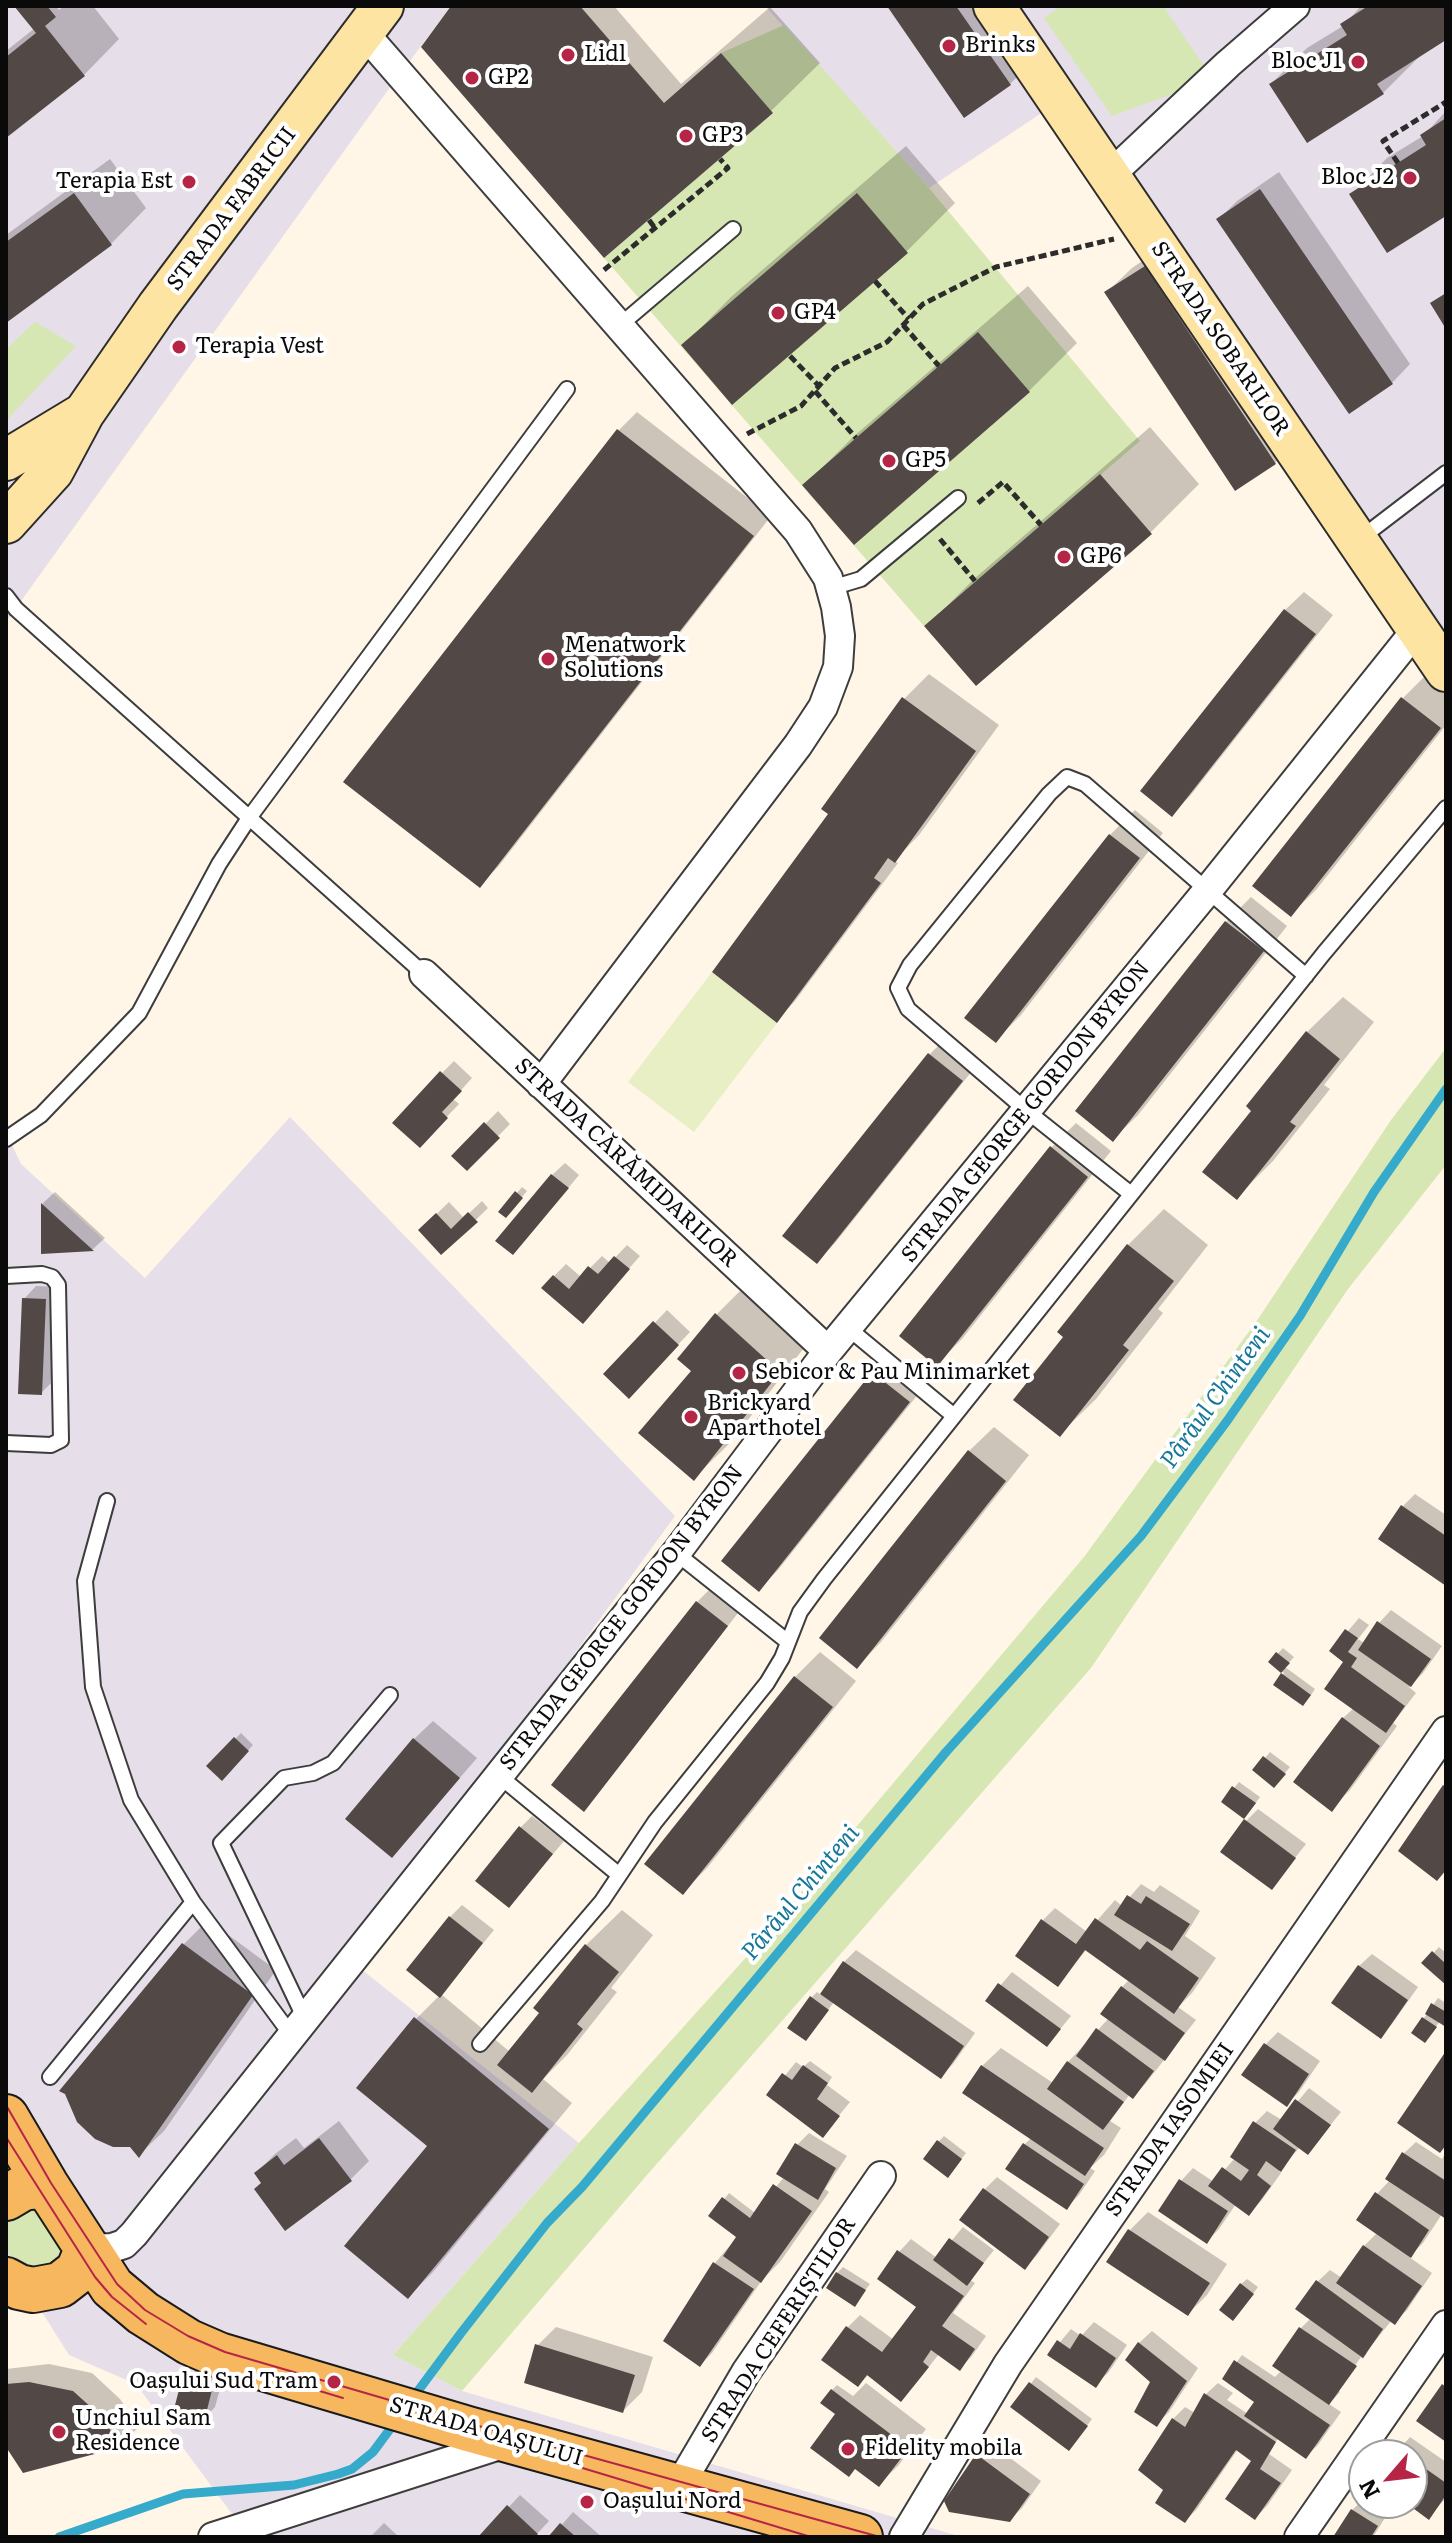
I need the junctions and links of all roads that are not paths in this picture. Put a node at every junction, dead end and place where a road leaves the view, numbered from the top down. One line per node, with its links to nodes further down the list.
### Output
1 (994, 6): 4 (street, STRADA SOBARILOR)
2 (1295, 6): 4 (street)
3 (373, 19): 6 (street); 8 (street, STRADA FABRICII)
4 (1109, 176): 13 (street, STRADA SOBARILOR)
5 (733, 229): 6 (lane)
6 (619, 326): 14 (street)
7 (567, 389): 19 (lane)
8 (84, 413): 9 (street, STRADA FABRICII); 12 (street, STRADA FABRICII)
9 (6, 460)
10 (1446, 473): 13 (lane)
11 (958, 498): 14 (lane)
12 (6, 523)
13 (1357, 541): 16 (street, STRADA SOBARILOR)
14 (831, 588): 23 (street)
15 (6, 596): 19 (lane)
16 (1417, 629): 17 (street, STRADA SOBARILOR); 20 (street, STRADA GEORGE GORDON BYRON)
17 (1446, 671)
18 (1446, 808): 22 (lane)
19 (249, 818): 21 (lane); 25 (lane)
20 (1208, 890): 22 (lane); 24 (street, STRADA GEORGE GORDON BYRON); 24 (lane)
21 (424, 974): 23 (street, STRADA CĂRĂMIDARILOR)
22 (1306, 976): 26 (lane)
23 (541, 1084): 29 (street, STRADA CĂRĂMIDARILOR)
24 (1027, 1111): 26 (lane); 28 (street, STRADA GEORGE GORDON BYRON)
25 (6, 1139)
26 (1131, 1194): 30 (lane)
27 (6, 1276): 31 (lane)
28 (848, 1328): 29 (street, STRADA GEORGE GORDON BYRON); 30 (lane)
29 (828, 1351): 33 (street, STRADA GEORGE GORDON BYRON)
30 (954, 1416): 34 (lane)
31 (6, 1443)
32 (107, 1501): 39 (lane)
33 (676, 1553): 34 (lane); 37 (street, STRADA GEORGE GORDON BYRON)
34 (788, 1642): 38 (lane)
35 (390, 1695): 40 (lane)
36 (1446, 1731): 54 (street, STRADA IASOMIEI)
37 (498, 1775): 38 (lane); 40 (street, STRADA GEORGE GORDON BYRON)
38 (618, 1874): 41 (lane)
39 (193, 1902): 40 (lane); 42 (lane)
40 (298, 2027): 46 (street, STRADA GEORGE GORDON BYRON)
41 (480, 2044)
42 (50, 2077)
43 (6, 2117): 45 (main road, STRADA OAȘULUI)
44 (881, 2176): 51 (street, STRADA CEFERIȘTILOR)
45 (26, 2192): 46 (main road, STRADA OAȘULUI)
46 (87, 2249): 47 (main road); 48 (main road, STRADA OAȘULUI)
47 (26, 2285): 48 (main road, STRADA OAȘULUI)
48 (124, 2299): 50 (main road, STRADA OAȘULUI)
49 (1446, 2325): 55 (street)
50 (515, 2440): 51 (main road, STRADA OAȘULUI); 52 (street)
51 (679, 2486): 53 (main road, STRADA OAȘULUI)
52 (213, 2537)
53 (860, 2537)
54 (904, 2537)
55 (1299, 2537)

